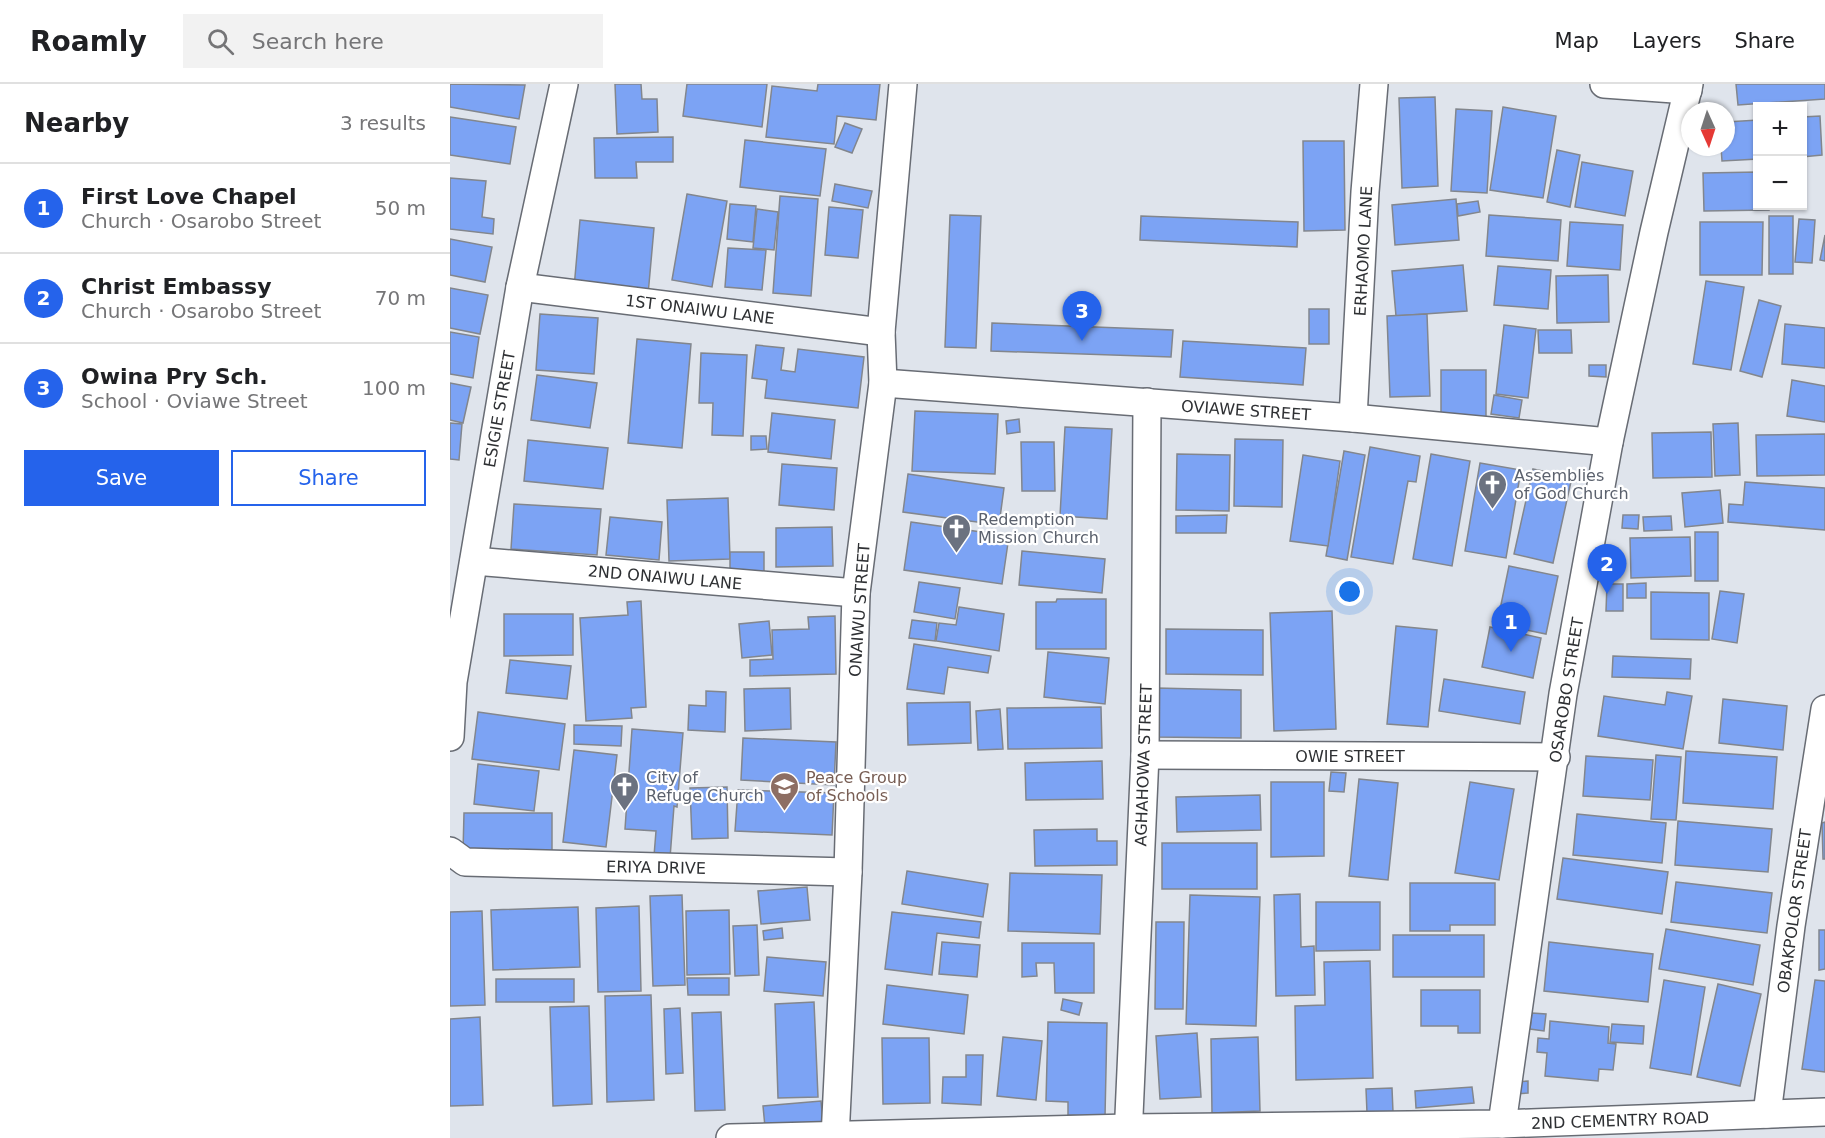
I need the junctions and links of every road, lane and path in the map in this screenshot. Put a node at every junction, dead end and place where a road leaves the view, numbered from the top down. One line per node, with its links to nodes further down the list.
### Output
1 (564, 84): 6 (street, ESIGIE STREET)
2 (903, 84): 7 (street, ONAIWU STREET)
3 (1374, 84): 10 (street, ERHAOMO LANE)
4 (1604, 84): 5 (street)
5 (1688, 87): 11 (street, OSAROBO STREET)
6 (520, 287): 7 (street, 1ST ONAIWU LANE); 12 (street, ESIGIE STREET)
7 (881, 332): 8 (street, ONAIWU STREET)
8 (883, 383): 9 (street, OVIAWE STREET); 13 (street, ONAIWU STREET)
9 (1147, 402): 10 (street, OVIAWE STREET); 16 (street, AGHAHOWA STREET)
10 (1353, 418): 11 (street, OVIAWE STREET)
11 (1609, 442): 17 (street, OSAROBO STREET)
12 (474, 561): 13 (street, 2ND ONAIWU LANE); 15 (street, ESIGIE STREET)
13 (856, 593): 19 (street, ONAIWU STREET)
14 (1825, 709): 21 (street, OBAKPOLOR STREET)
15 (450, 738)
16 (1145, 755): 17 (street, OWIE STREET); 24 (street, AGHAHOWA STREET)
17 (1556, 757): 22 (street, OSAROBO STREET)
18 (457, 857): 19 (street, ERIYA DRIVE)
19 (848, 872): 25 (street, ONAIWU STREET)
20 (1825, 1112): 21 (street, 2ND CEMENTRY ROAD)
21 (1767, 1114): 22 (street, 2ND CEMENTRY ROAD)
22 (1502, 1124): 23 (street, 2ND CEMENTRY ROAD)
23 (1415, 1132): 24 (street, 2ND CEMENTRY ROAD)
24 (1129, 1133): 25 (street, 2ND CEMENTRY ROAD)
25 (836, 1137): 26 (street, 2ND CEMENTRY ROAD)
26 (730, 1138)

